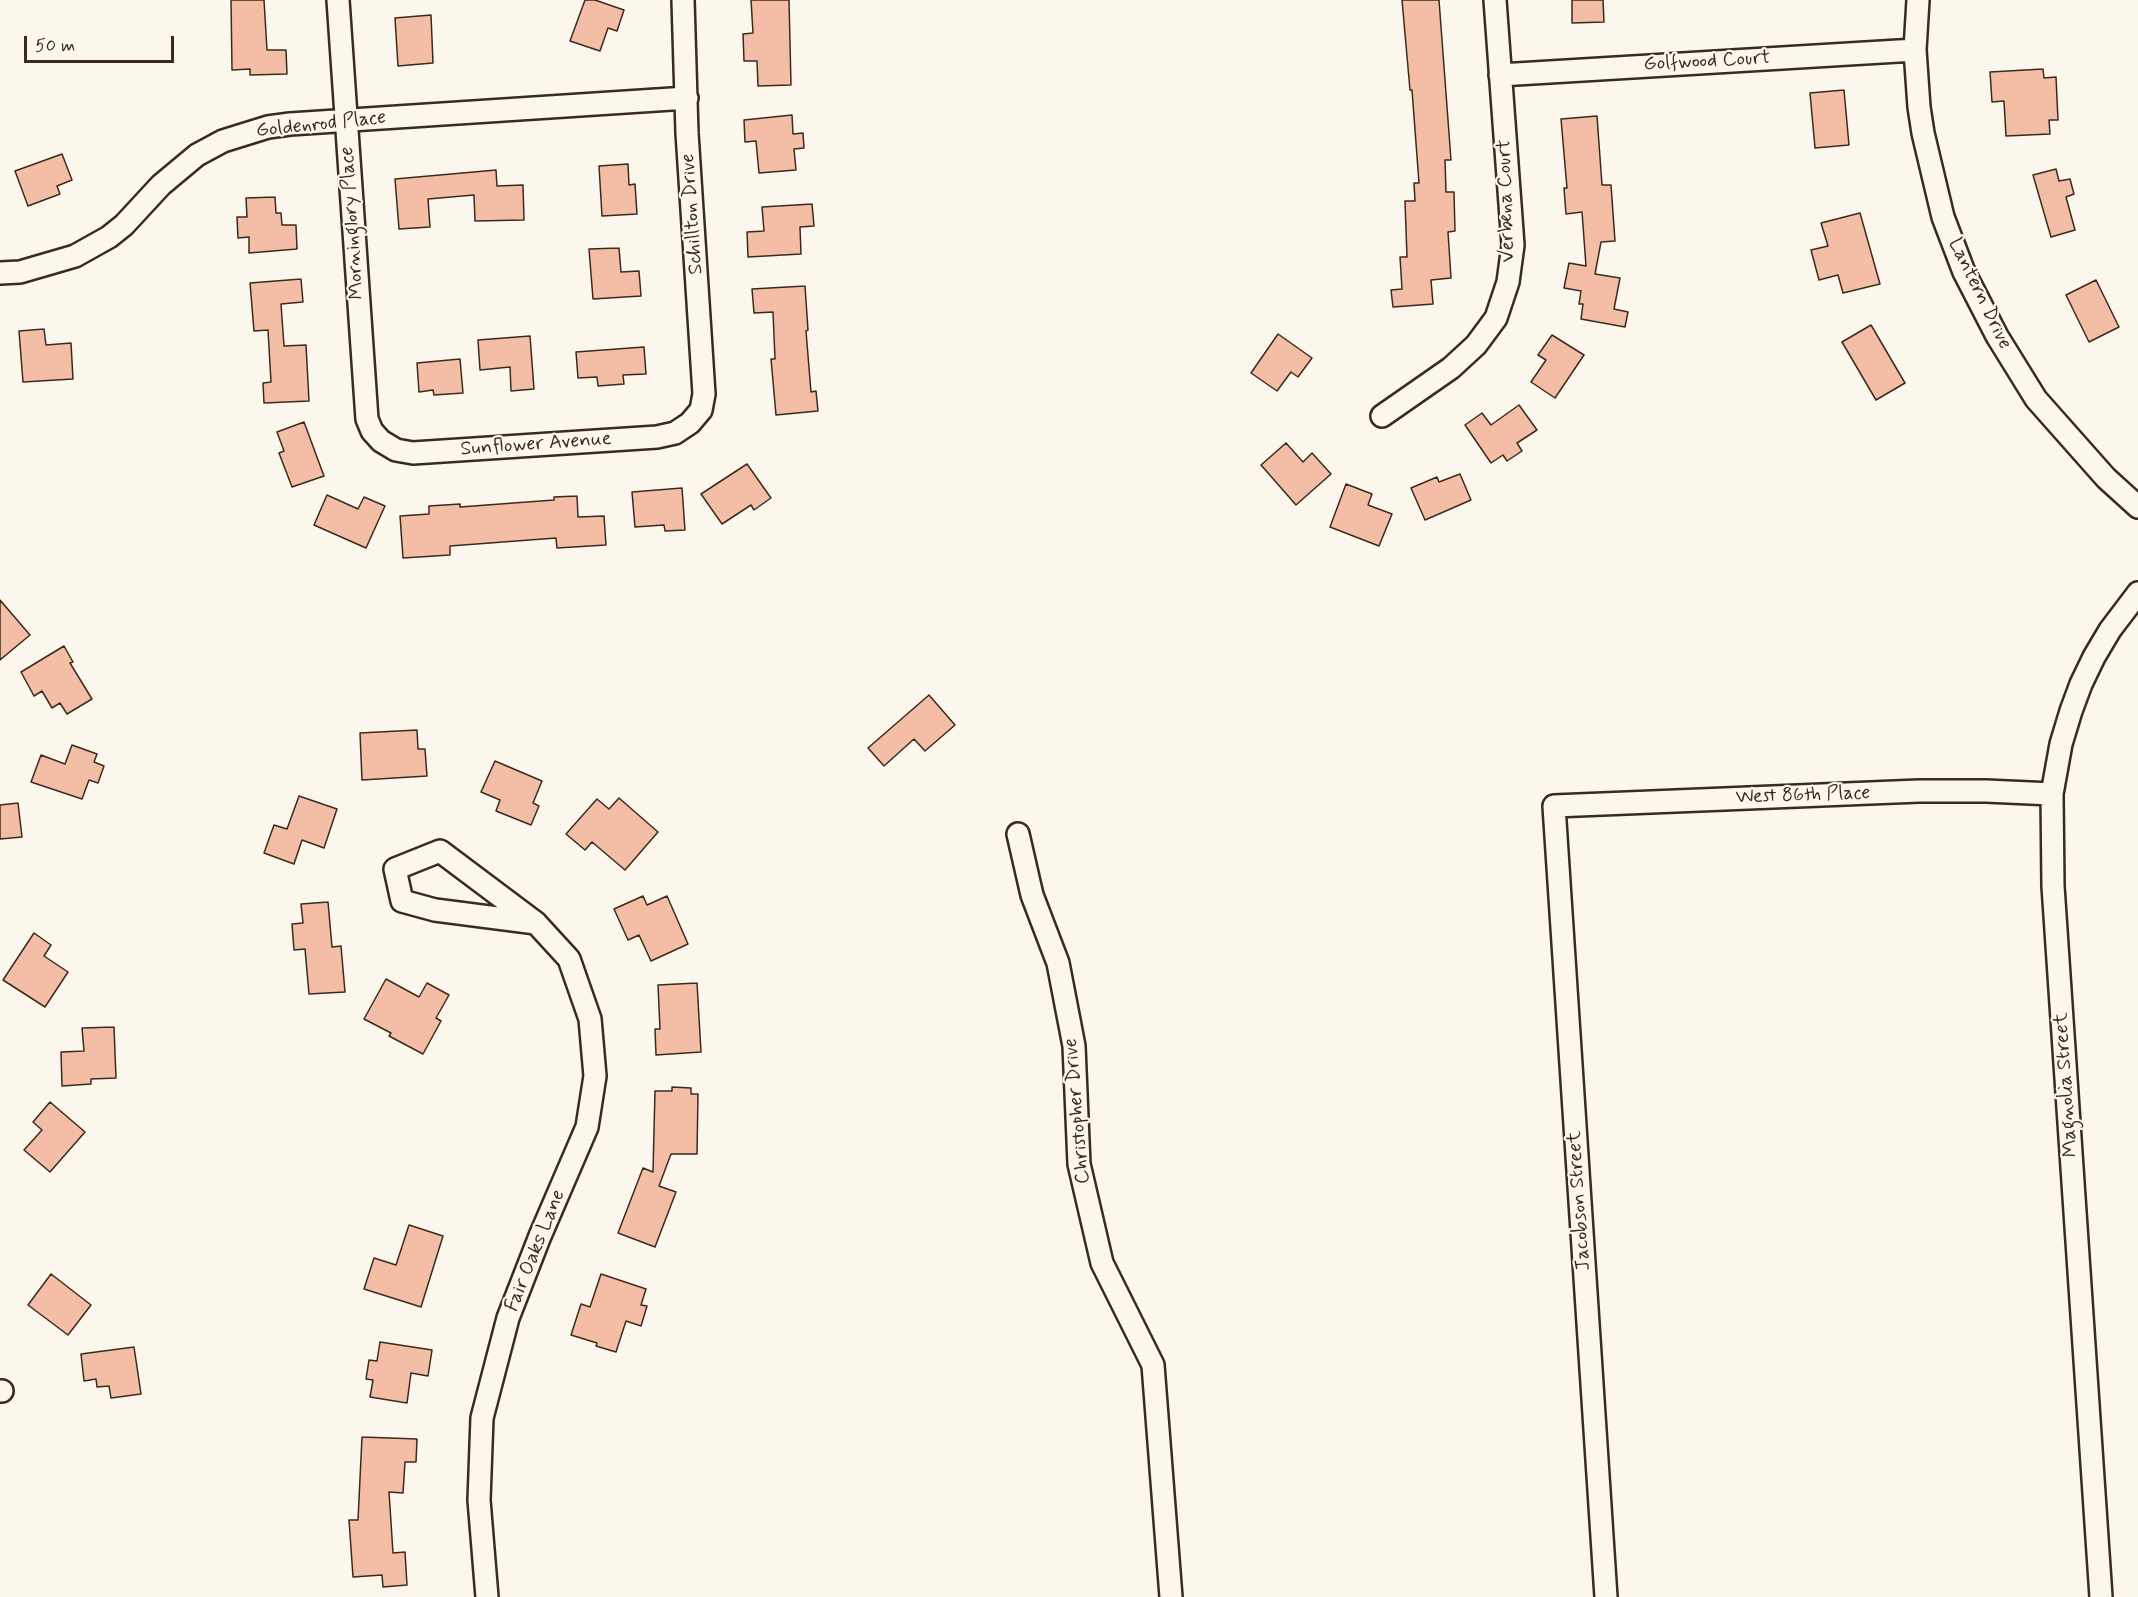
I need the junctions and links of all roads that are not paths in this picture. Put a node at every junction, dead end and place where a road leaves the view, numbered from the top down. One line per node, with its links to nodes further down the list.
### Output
1 (338, 0): 8 (street, Morninglory Place)
2 (683, 0): 7 (street, Schillton Drive)
3 (1495, 0): 6 (street, Verbena Court)
4 (1918, 0): 5 (street, Lantern Drive)
5 (1915, 50): 6 (street, Golfwood Court); 13 (street, Lantern Drive)
6 (1500, 75): 10 (street, Verbena Court)
7 (687, 98): 8 (street, Goldenrod Place); 11 (street, Schillton Drive)
8 (346, 121): 9 (street, Goldenrod Place); 12 (street, Morninglory Place)
9 (0, 273)
10 (1382, 416)
11 (690, 423): 12 (street, Sunflower Avenue)
12 (381, 441)
13 (2138, 507)
14 (2138, 593): 15 (street, Magnolia Street)
15 (2052, 794): 16 (street, West 86th Place); 22 (street, Magnolia Street)
16 (1554, 806): 21 (street, Jacobson Street)
17 (1018, 834): 20 (street, Christopher Drive)
18 (536, 923): 18 (street, Fair Oaks Lane); 19 (street, Fair Oaks Lane)
19 (487, 1597)
20 (1171, 1597)
21 (1606, 1597)
22 (2101, 1597)

